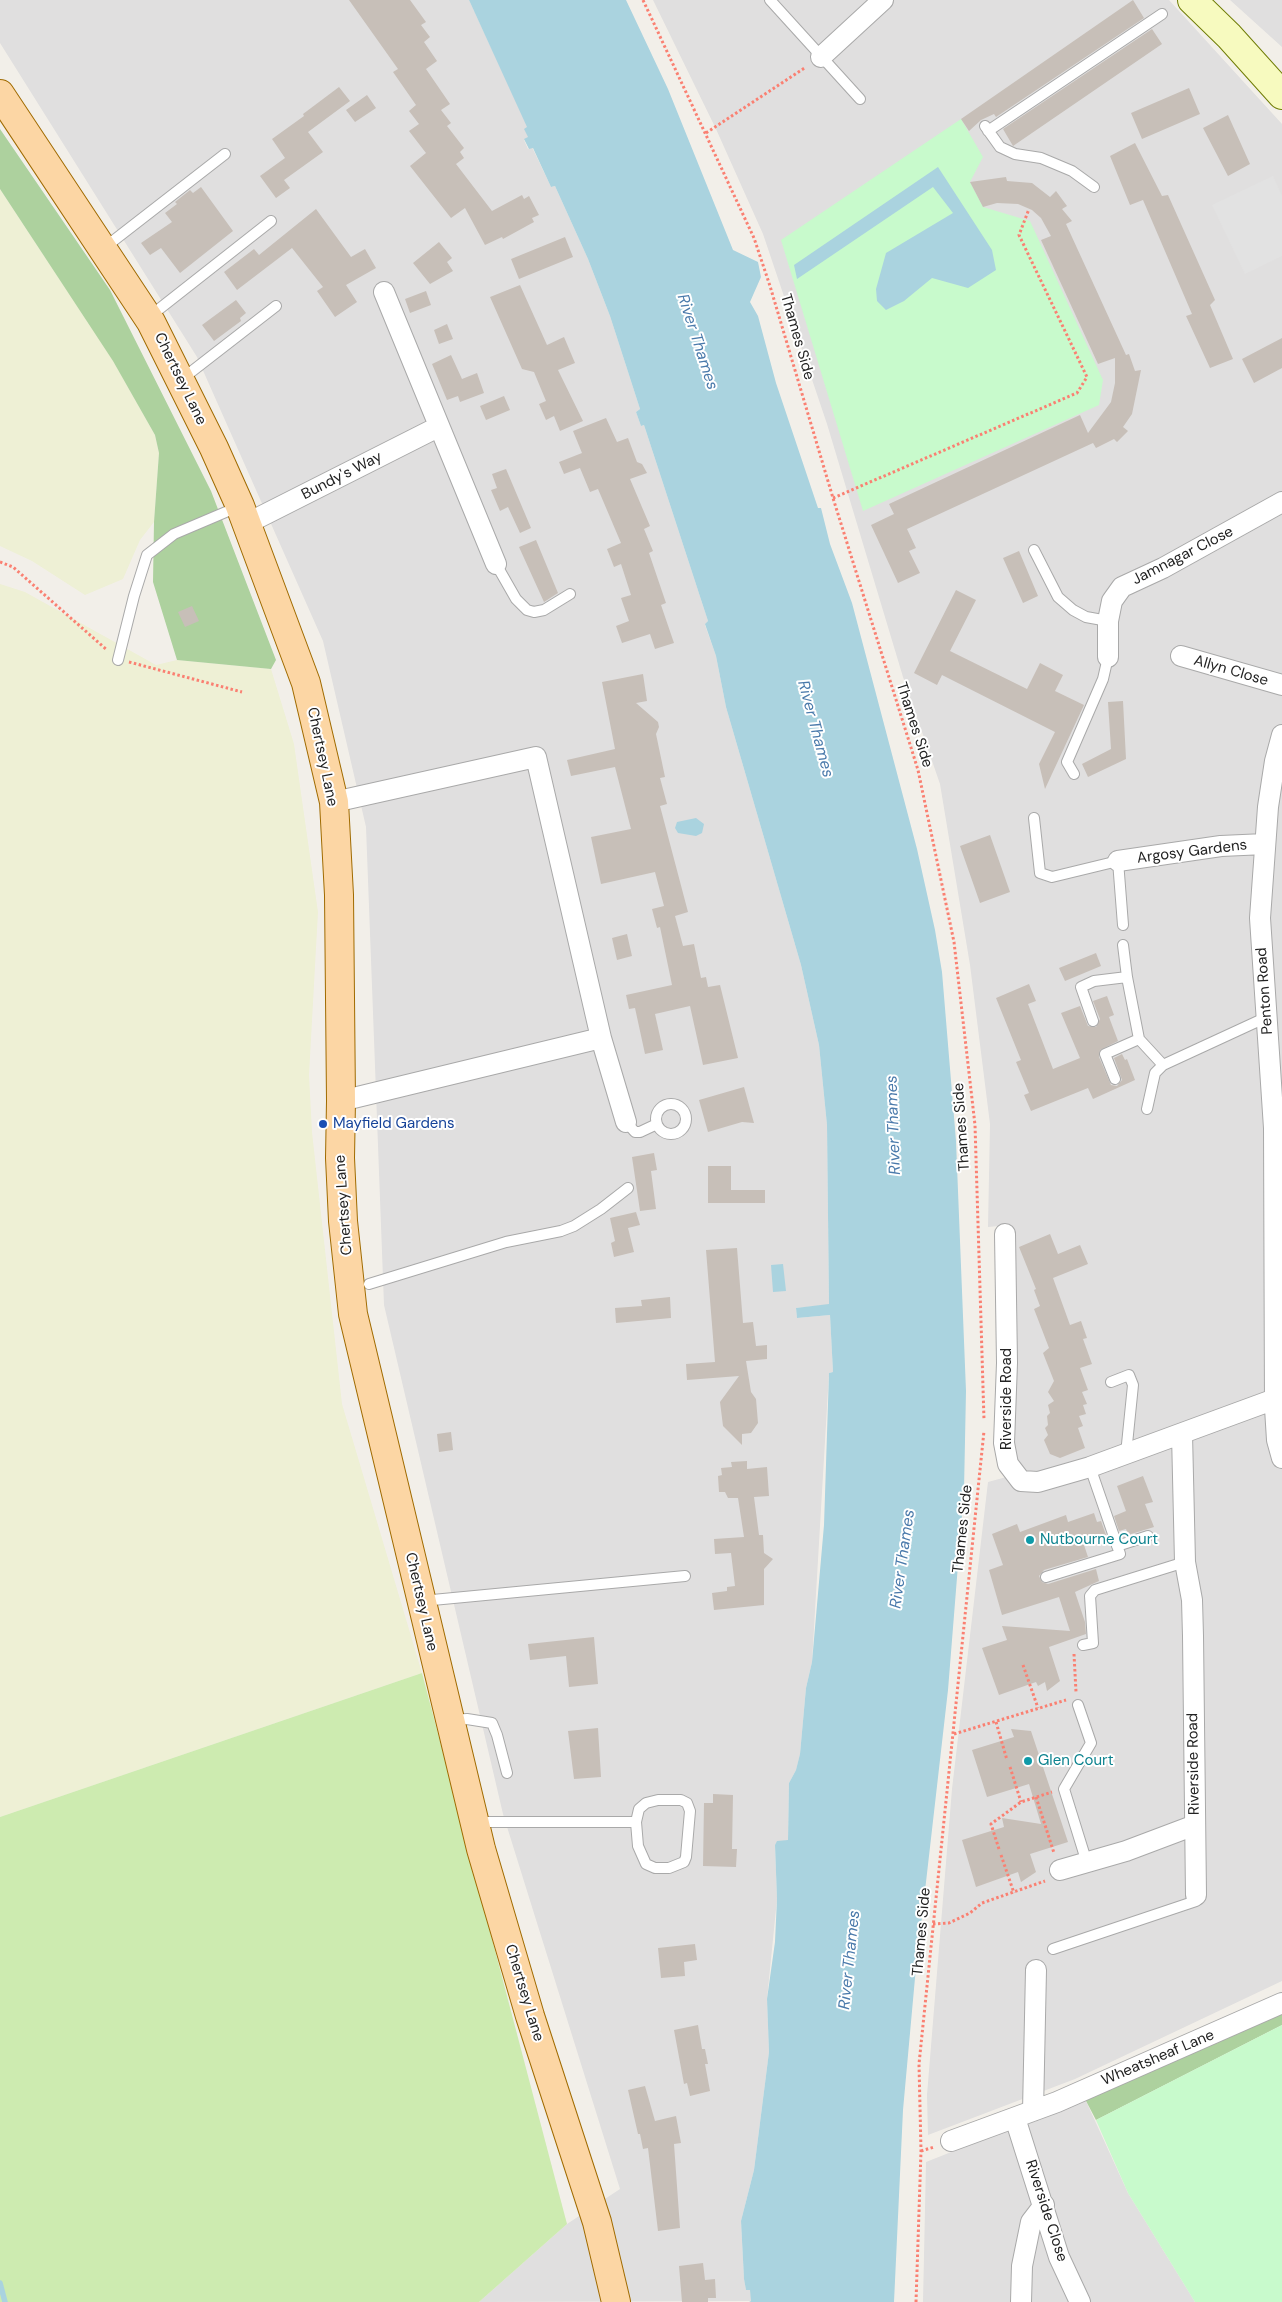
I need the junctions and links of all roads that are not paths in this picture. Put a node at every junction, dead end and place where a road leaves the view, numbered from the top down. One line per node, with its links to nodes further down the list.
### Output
1 (770, 0): 5 (lane)
2 (883, 0): 5 (street)
3 (1192, 0): 7 (main road)
4 (1162, 14): 10 (lane)
5 (821, 57): 8 (lane)
6 (0, 94): 12 (main road, Chertsey Lane)
7 (1282, 94)
8 (860, 99)
9 (225, 154): 12 (lane)
10 (1094, 186)
11 (271, 221): 15 (lane)
12 (104, 248): 15 (main road, Chertsey Lane)
13 (384, 292): 17 (street)
14 (276, 306): 16 (lane)
15 (148, 317): 16 (main road, Chertsey Lane)
16 (181, 380): 19 (main road, Chertsey Lane)
17 (438, 427): 19 (street, Bundy's Way); 21 (street)
18 (1282, 502): 23 (street, Jamnagar Close)
19 (243, 515): 26 (lane); 30 (main road, Chertsey Lane)
20 (1034, 550): 23 (lane)
21 (496, 564): 22 (lane)
22 (570, 594)
23 (1108, 621): 25 (street, Jamnagar Close)
24 (1181, 656): 27 (street, Allyn Close)
25 (1108, 657): 29 (lane)
26 (118, 660)
27 (1282, 685)
28 (1282, 735): 32 (street, Penton Road)
29 (1074, 774)
30 (334, 802): 39 (street); 43 (main road, Chertsey Lane)
31 (1034, 818): 33 (lane)
32 (1265, 844): 33 (street, Argosy Gardens); 37 (street, Penton Road)
33 (1118, 861): 34 (lane)
34 (1123, 925)
35 (1124, 945): 36 (lane)
36 (1127, 977): 38 (lane); 40 (lane)
37 (1267, 1017): 41 (lane); 51 (street, Penton Road)
38 (1093, 1021)
39 (601, 1038): 43 (street); 45 (street)
40 (1139, 1039): 41 (lane); 42 (lane)
41 (1163, 1065): 44 (lane)
42 (1115, 1079)
43 (341, 1102): 61 (main road, Chertsey Lane)
44 (1147, 1109)
45 (626, 1122): 46 (lane)
46 (657, 1124)
47 (628, 1188): 49 (lane)
48 (1005, 1234): 55 (street, Riverside Road)
49 (369, 1284)
50 (1111, 1382): 53 (lane)
51 (1275, 1399): 52 (street, Riverside Road); 54 (street, Penton Road)
52 (1182, 1434): 53 (street, Riverside Road); 58 (street, Riverside Road)
53 (1126, 1454): 55 (street, Riverside Road)
54 (1282, 1458)
55 (1090, 1467): 57 (lane)
56 (1148, 1536): 57 (lane)
57 (1117, 1546): 60 (lane)
58 (1185, 1562): 62 (lane); 68 (street, Riverside Road)
59 (685, 1576): 61 (lane)
60 (1046, 1577)
61 (421, 1601): 64 (main road, Chertsey Lane)
62 (1083, 1645)
63 (1077, 1700): 69 (lane)
64 (449, 1720): 65 (lane); 66 (main road, Chertsey Lane)
65 (507, 1773)
66 (474, 1822): 67 (lane); 78 (main road, Chertsey Lane)
67 (636, 1822): 67 (lane)
68 (1195, 1825): 69 (street, Riverside Road); 71 (street, Riverside Road)
69 (1087, 1863): 70 (street, Riverside Road)
70 (1060, 1870)
71 (1196, 1895): 72 (lane)
72 (1053, 1949)
73 (1036, 1970): 75 (street, Riverside Close)
74 (1282, 2003): 75 (street, Wheatsheaf Lane)
75 (1024, 2114): 76 (street); 77 (street, Riverside Close)
76 (951, 2141)
77 (1044, 2205): 79 (street); 80 (street, Riverside Close)
78 (616, 2302)
79 (1021, 2302)
80 (1080, 2302)

